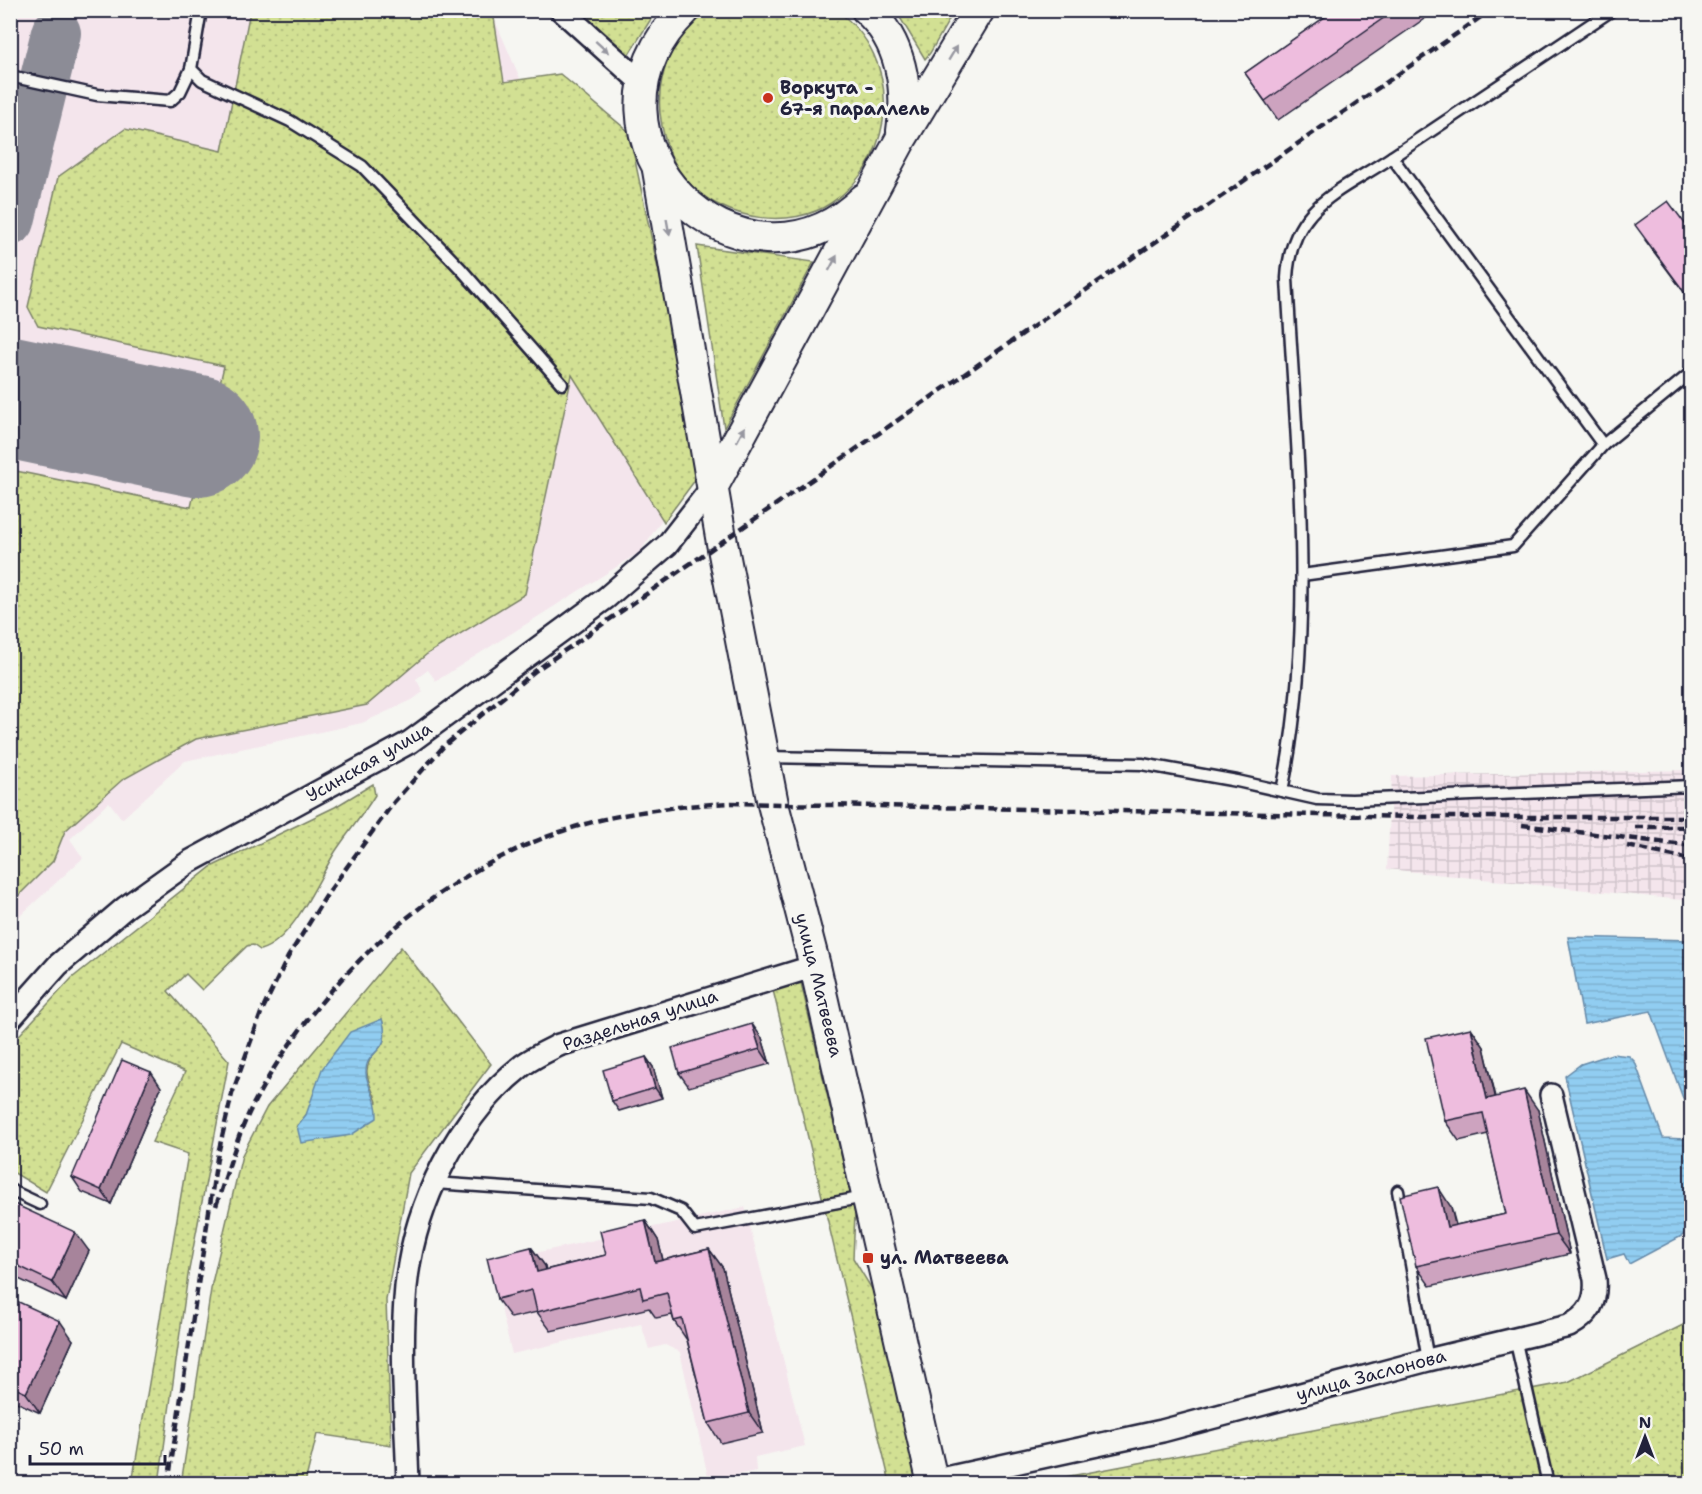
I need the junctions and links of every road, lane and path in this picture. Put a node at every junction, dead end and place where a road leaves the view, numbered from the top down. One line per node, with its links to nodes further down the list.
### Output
1 (201, 10): 7 (lane)
2 (561, 10): 9 (street, one-way to 9)
3 (685, 10): 9 (street)
4 (867, 10): 10 (street)
5 (979, 10): 10 (street, one-way to 5)
6 (1612, 10): 11 (lane)
7 (191, 69): 8 (lane); 15 (lane)
8 (10, 76)
9 (643, 84): 12 (street)
10 (901, 140): 13 (street)
11 (1392, 157): 16 (lane); 18 (lane)
12 (658, 170): 13 (street); 17 (street, улица Матвеева, one-way to 17)
13 (872, 190): 17 (street, one-way to 13)
14 (1692, 372): 16 (lane)
15 (562, 384)
16 (1603, 445): 18 (lane)
17 (713, 486): 19 (street, улица Матвеева); 23 (street, Усинская улица)
18 (1302, 576): 21 (lane)
19 (764, 757): 21 (lane); 22 (street, улица Матвеева)
20 (1692, 786): 21 (lane)
21 (1282, 791)
22 (815, 966): 25 (street, Раздельная улица); 28 (street, улица Матвеева)
23 (10, 1019)
24 (1551, 1095): 30 (street, улица Заслонова)
25 (435, 1183): 28 (lane); 33 (street, Раздельная улица)
26 (10, 1190): 29 (lane)
27 (1398, 1191): 31 (lane)
28 (868, 1197): 32 (street, улица Матвеева)
29 (40, 1204)
30 (1515, 1338): 31 (street, улица Заслонова); 34 (lane)
31 (1428, 1360): 32 (street, улица Заслонова)
32 (925, 1482)
33 (408, 1484)
34 (1548, 1484)

